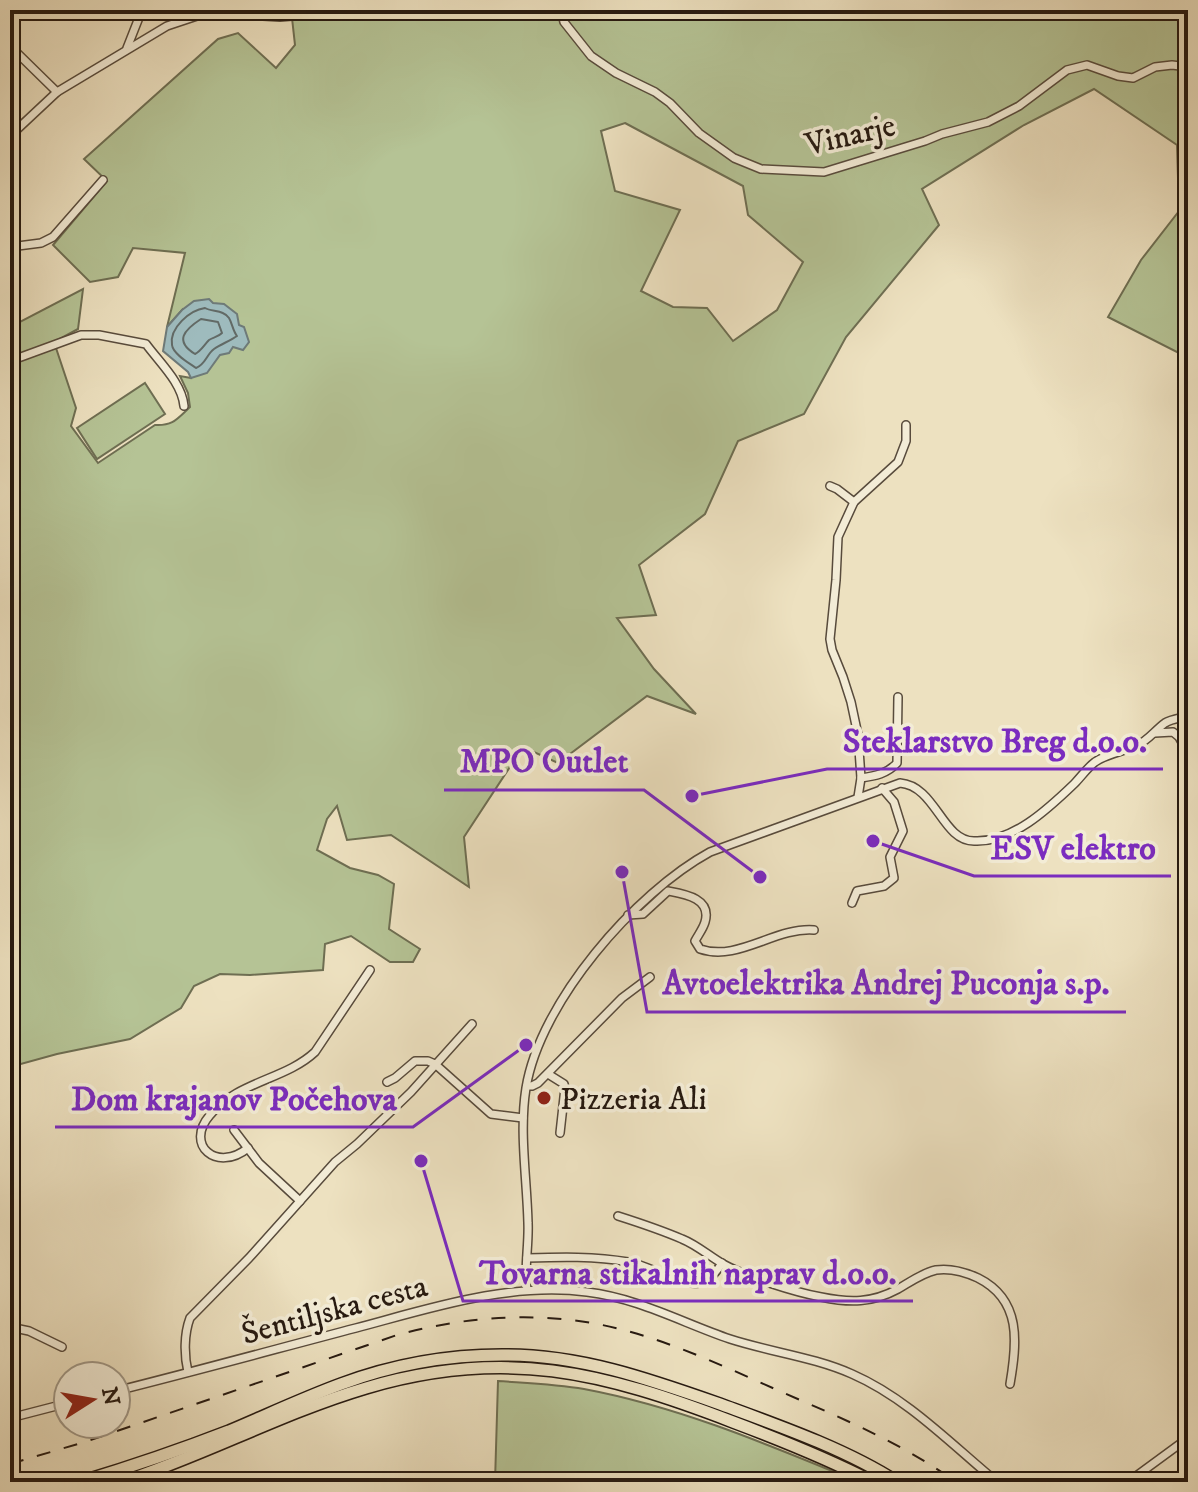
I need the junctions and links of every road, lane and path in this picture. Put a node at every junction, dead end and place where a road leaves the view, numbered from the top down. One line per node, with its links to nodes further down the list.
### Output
1 (27, 10): 5 (street)
2 (142, 10): 7 (street)
3 (308, 10): 7 (street)
4 (561, 10): 8 (street, Vinarje)
5 (10, 21)
6 (10, 46): 9 (street)
7 (127, 48): 9 (street)
8 (1188, 67)
9 (57, 92): 10 (street)
10 (10, 136)
11 (103, 180): 12 (street)
12 (10, 247)
13 (10, 361): 14 (street)
14 (184, 406)
15 (906, 425): 17 (street)
16 (830, 486): 17 (street)
17 (854, 502): 22 (street)
18 (898, 697): 22 (street)
19 (1188, 716): 20 (street)
20 (1155, 733): 21 (street); 23 (street)
21 (1188, 753)
22 (860, 786): 23 (street); 25 (street)
23 (882, 788): 24 (street)
24 (852, 903)
25 (628, 915): 26 (street); 33 (street)
26 (814, 930)
27 (370, 970): 37 (street)
28 (650, 977): 31 (street)
29 (472, 1024): 30 (street)
30 (435, 1064): 32 (street); 34 (street); 38 (street)
31 (548, 1074): 33 (street); 36 (street)
32 (387, 1082)
33 (527, 1086): 34 (street)
34 (523, 1118): 40 (street)
35 (234, 1130): 37 (street)
36 (560, 1133)
37 (248, 1148): 38 (street)
38 (300, 1201): 45 (street)
39 (618, 1216): 41 (street)
40 (527, 1258): 41 (street); 42 (street)
41 (722, 1263): 46 (street)
42 (527, 1290): 45 (street, Šentiljska cesta); 55 (street, Šentiljska cesta)
43 (10, 1327): 44 (street)
44 (62, 1347)
45 (188, 1372): 47 (street, Šentiljska cesta)
46 (1010, 1384)
47 (132, 1387)
48 (52, 1407): 49 (street)
49 (10, 1418)
50 (1188, 1438): 56 (street)
51 (80, 1482): 54 (highway)
52 (122, 1482): 53 (highway)
53 (873, 1482)
54 (897, 1482)
55 (997, 1482)
56 (1128, 1482)

